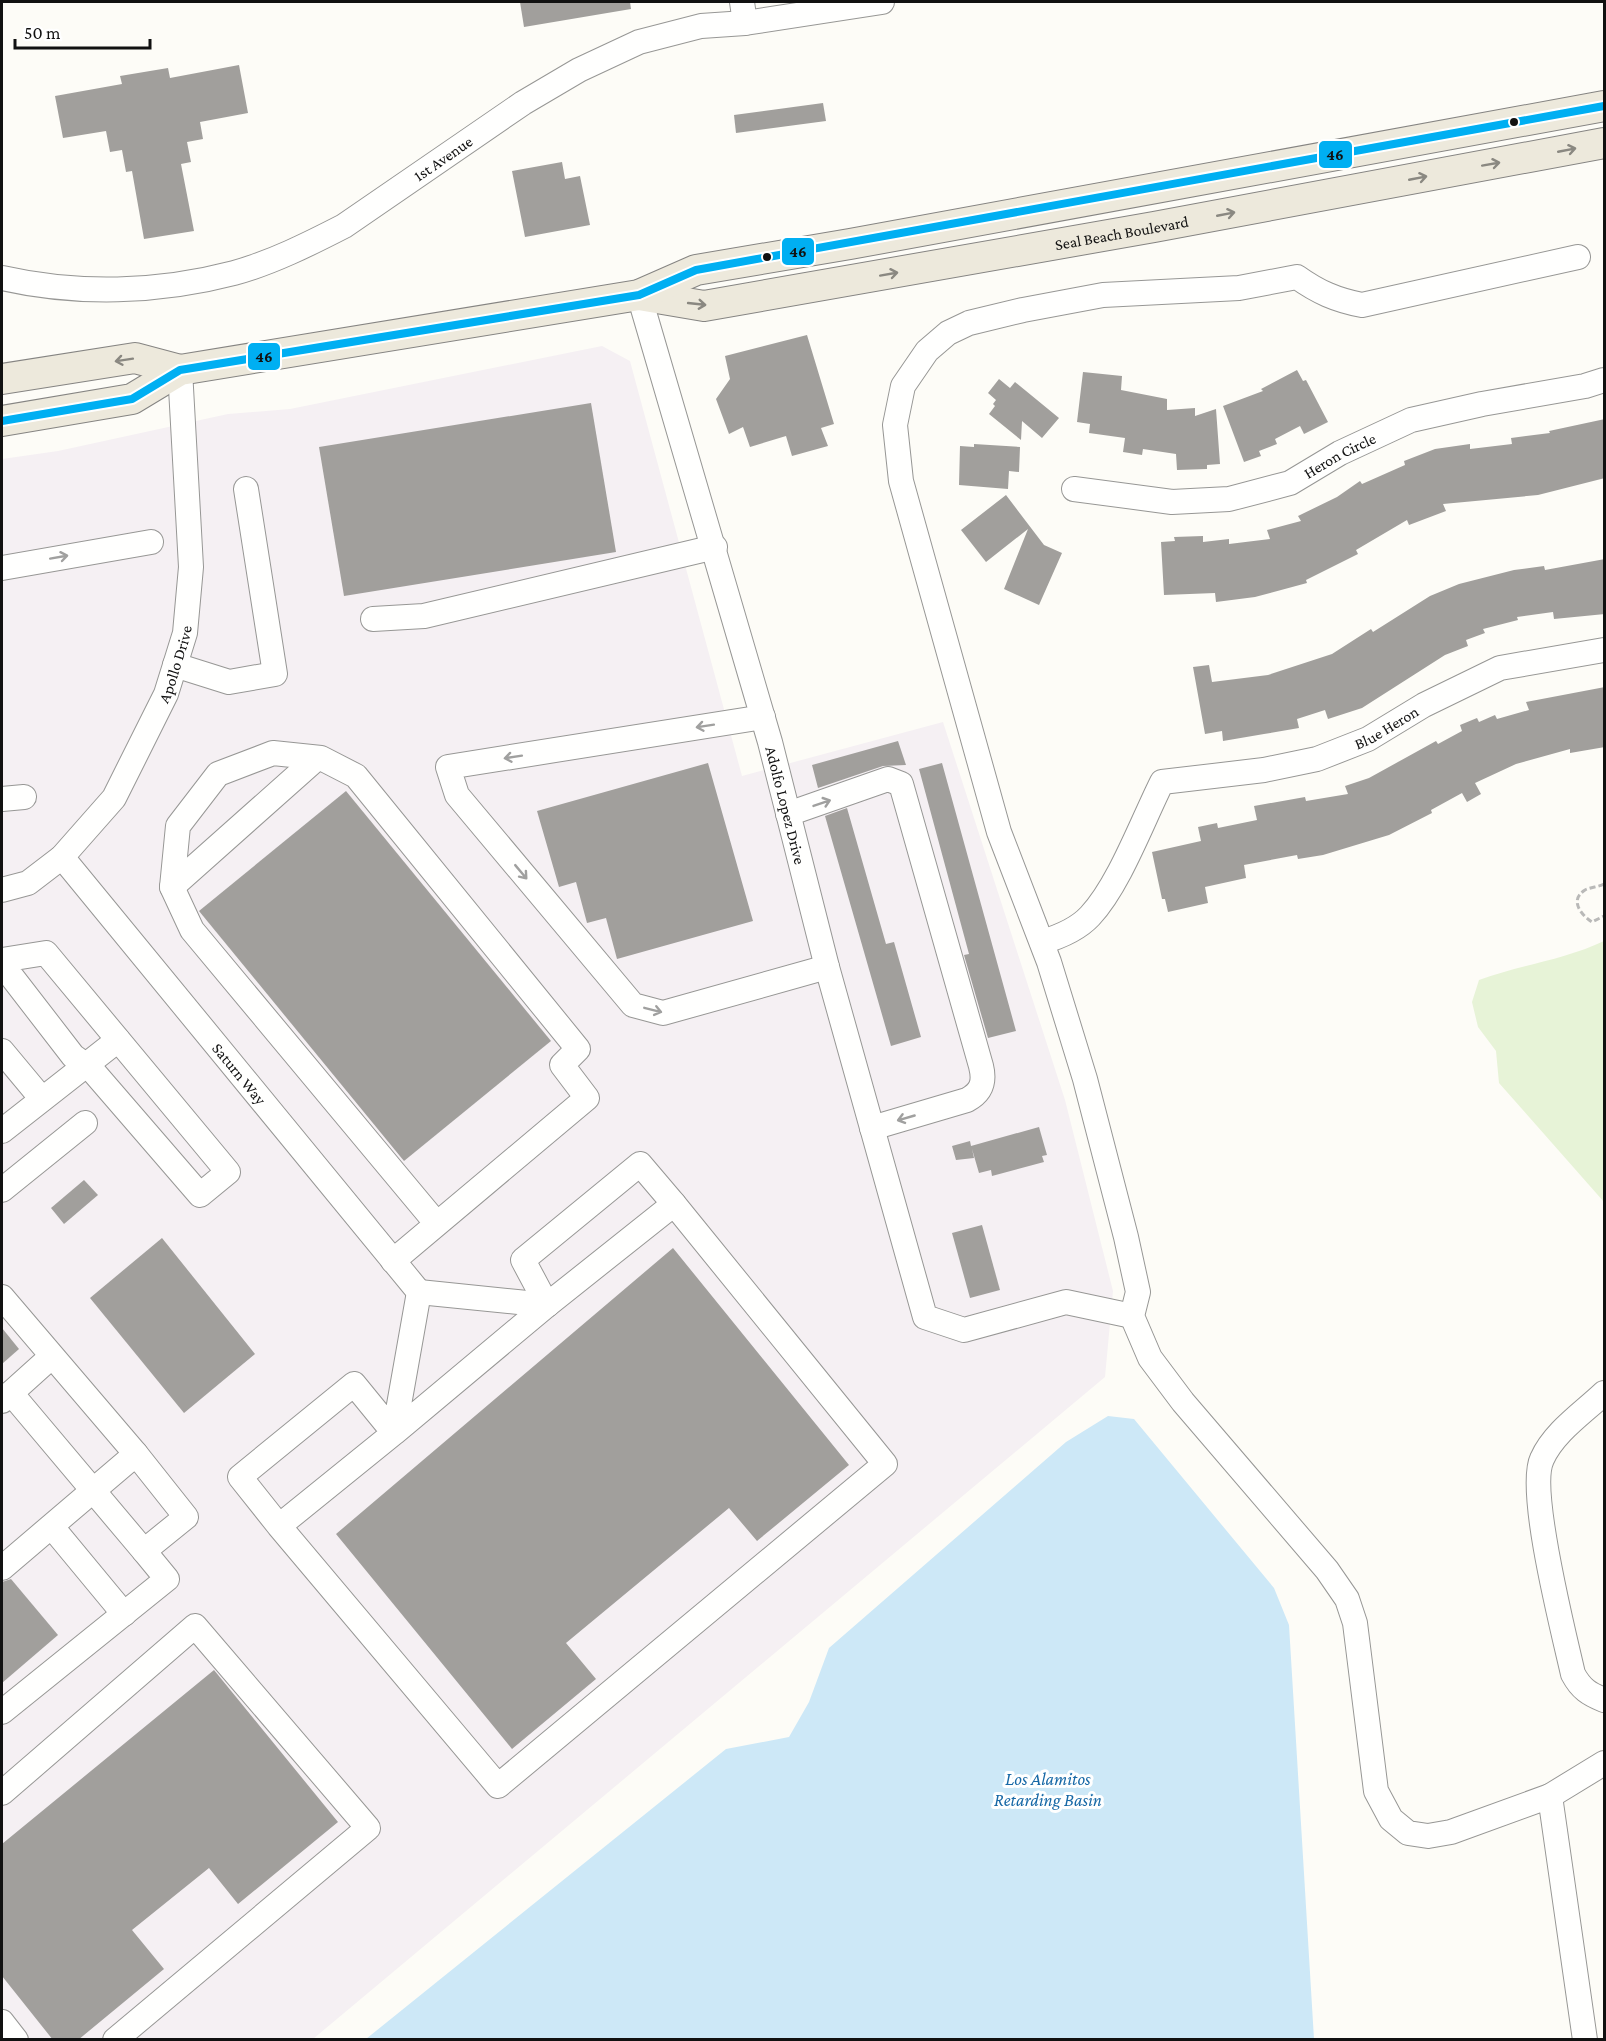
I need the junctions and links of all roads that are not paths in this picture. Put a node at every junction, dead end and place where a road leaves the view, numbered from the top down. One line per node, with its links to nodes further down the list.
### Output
1 (882, 2): 2 (street, 1st Avenue)
2 (744, 12): 6 (street, 1st Avenue)
3 (1605, 106): 7 (main road, Seal Beach Boulevard)
4 (1605, 143): 7 (main road, Seal Beach Boulevard, one-way to 4)
5 (1578, 257): 26 (street)
6 (2, 278)
7 (639, 295): 8 (main road, Seal Beach Boulevard); 15 (street, Adolfo Lopez Drive)
8 (180, 370): 9 (main road, Seal Beach Boulevard, one-way to 9); 11 (main road, Seal Beach Boulevard); 19 (street, Apollo Drive)
9 (2, 379)
10 (1605, 380): 13 (street, Heron Circle)
11 (2, 422)
12 (246, 489): 19 (street)
13 (1074, 489)
14 (151, 542): 16 (street, one-way to 14)
15 (715, 547): 17 (street); 20 (street, Adolfo Lopez Drive)
16 (2, 568)
17 (373, 619)
18 (1605, 650): 26 (street, Blue Heron)
19 (175, 665): 23 (street, Apollo Drive)
20 (763, 717): 22 (street, Adolfo Lopez Drive); 28 (street, one-way to 28)
21 (317, 758): 24 (street); 24 (street); 38 (street)
22 (788, 814): 28 (street, Adolfo Lopez Drive); 34 (street, one-way to 34)
23 (62, 857): 25 (street, Apollo Drive); 39 (street, Saturn Way)
24 (172, 887): 38 (street)
25 (2, 890)
26 (1042, 942): 43 (street)
27 (2, 962): 29 (street); 31 (street)
28 (827, 968): 34 (street, Adolfo Lopez Drive)
29 (118, 1040): 31 (street); 31 (street)
30 (2, 1051): 32 (street)
31 (85, 1065): 32 (street)
32 (42, 1099): 35 (street)
33 (85, 1123): 36 (street)
34 (872, 1128): 43 (street, Adolfo Lopez Drive)
35 (2, 1131)
36 (2, 1190)
37 (674, 1204): 42 (street); 42 (street); 50 (street)
38 (437, 1224): 39 (street)
39 (393, 1261): 40 (street, Saturn Way)
40 (419, 1292): 42 (street); 47 (street)
41 (2, 1297): 44 (street)
42 (546, 1305): 47 (street)
43 (1132, 1316): 59 (street)
44 (51, 1357): 46 (street); 48 (street)
45 (1605, 1393): 55 (street)
46 (6, 1397): 49 (street)
47 (394, 1433): 50 (street); 50 (street)
48 (136, 1454): 49 (street); 52 (street)
49 (94, 1490): 51 (street); 52 (street)
50 (279, 1526)
51 (52, 1527): 53 (street); 54 (street)
52 (144, 1551): 54 (street)
53 (2, 1568)
54 (124, 1614): 56 (street)
55 (1605, 1700)
56 (2, 1712)
57 (1605, 1763): 59 (street)
58 (2, 1793): 62 (street)
59 (1550, 1796): 63 (street)
60 (2, 2022): 61 (street)
61 (16, 2040)
62 (115, 2040)
63 (1585, 2040)

